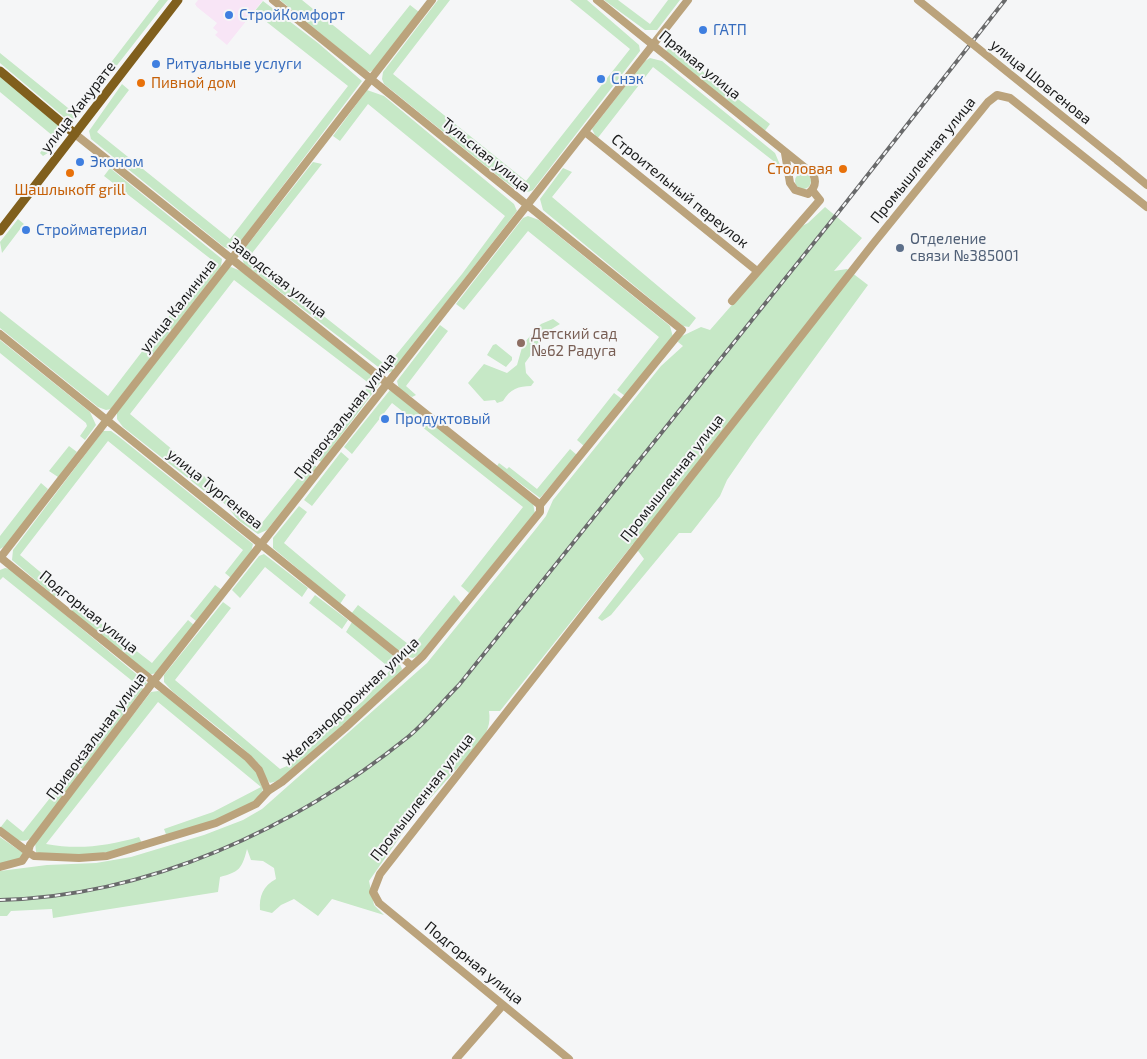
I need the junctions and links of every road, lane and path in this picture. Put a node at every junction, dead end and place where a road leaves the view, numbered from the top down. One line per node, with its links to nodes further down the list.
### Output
1 (178, 0): 11 (main road, улица Хакурате)
2 (273, 0): 9 (street, Тульская улица)
3 (432, 0): 9 (street, улица Калинина)
4 (597, 0): 7 (street, Прямая улица)
5 (688, 0): 7 (street, Привокзальная улица)
6 (918, 0): 13 (street, улица Шовгенова, bridge)
7 (653, 45): 10 (street, Привокзальная улица); 12 (street, Прямая улица)
8 (0, 70): 11 (main road, Заводская улица)
9 (372, 80): 15 (street, Тульская улица); 18 (street, улица Калинина)
10 (585, 132): 15 (street, Привокзальная улица); 19 (street, Строительный переулок)
11 (75, 134): 17 (main road, улица Хакурате); 18 (street, Заводская улица)
12 (785, 153): 14 (street, Прямая улица); 14 (street)
13 (1147, 185)
14 (812, 190): 19 (street)
15 (527, 206): 21 (street, Тульская улица); 23 (street, Привокзальная улица)
16 (1147, 208): 34 (street, Промышленная улица)
17 (0, 231)
18 (232, 259): 23 (street, Заводская улица); 24 (street, улица Калинина)
19 (757, 271): 20 (street)
20 (732, 301)
21 (682, 330): 25 (street, Железнодорожная улица)
22 (0, 334): 24 (street, улица Тургенева)
23 (388, 383): 25 (street, Заводская улица); 26 (street, Привокзальная улица)
24 (107, 420): 26 (street, улица Тургенева); 27 (street, улица Калинина)
25 (540, 505): 28 (street, Железнодорожная улица)
26 (262, 544): 28 (street, улица Тургенева); 29 (street, Привокзальная улица)
27 (0, 558): 29 (street, Подгорная улица)
28 (412, 666): 30 (street, Железнодорожная улица)
29 (153, 682): 30 (street, Подгорная улица); 32 (street, Привокзальная улица)
30 (268, 791): 32 (street, Железнодорожная улица)
31 (0, 831): 32 (street)
32 (28, 852): 33 (street)
33 (0, 866)
34 (374, 883): 35 (street, Подгорная улица)
35 (503, 1005): 36 (street); 37 (street, Подгорная улица)
36 (456, 1059)
37 (568, 1059)

